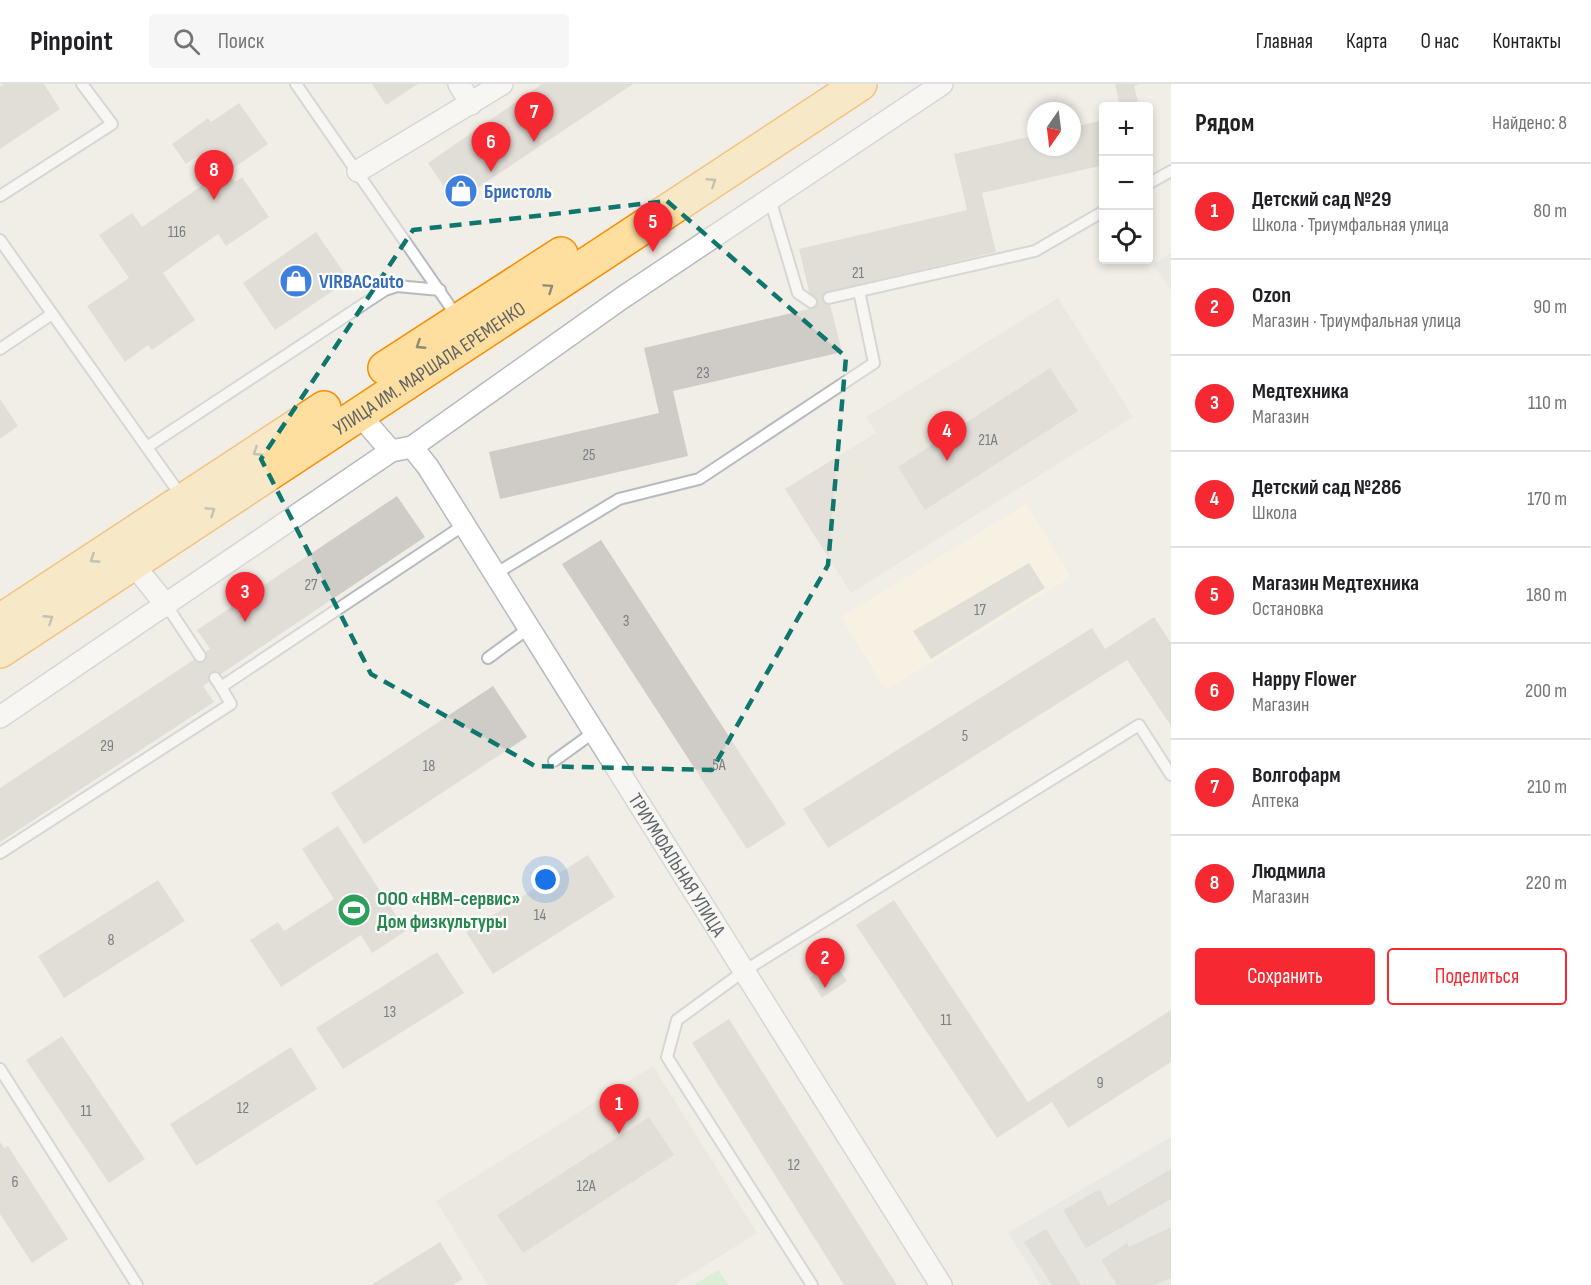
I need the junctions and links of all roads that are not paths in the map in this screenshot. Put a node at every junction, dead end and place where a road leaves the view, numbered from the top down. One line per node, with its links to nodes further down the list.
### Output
1 (82, 84): 12 (lane)
2 (296, 84): 9 (lane)
3 (459, 84): 8 (street)
4 (502, 84): 8 (street)
5 (821, 84): 21 (highway, УЛИЦА ИМ. МАРШАЛА ЕРЕМЕНКО)
6 (860, 84): 23 (highway, УЛИЦА ИМ. МАРШАЛА ЕРЕМЕНКО, one-way to 6)
7 (942, 84): 13 (street)
8 (471, 104): 9 (street)
9 (358, 171): 16 (lane)
10 (1171, 171): 11 (lane)
11 (1153, 182)
12 (0, 196)
13 (770, 199): 19 (lane); 25 (street)
14 (1099, 214): 17 (lane)
15 (0, 240): 20 (lane)
16 (440, 290): 21 (lane); 24 (lane)
17 (859, 291): 18 (lane); 30 (lane)
18 (829, 298)
19 (811, 302)
20 (52, 314): 22 (lane); 24 (lane)
21 (459, 320): 27 (highway, УЛИЦА ИМ. МАРШАЛА ЕРЕМЕНКО, one-way to 27)
22 (0, 348)
23 (358, 413): 26 (street); 29 (highway, УЛИЦА ИМ. МАРШАЛА ЕРЕМЕНКО, one-way to 23)
24 (147, 447): 27 (lane)
25 (412, 447): 26 (street); 28 (street, ТРИУМФАЛЬНАЯ УЛИЦА)
26 (391, 451): 31 (street)
27 (185, 500): 32 (highway, УЛИЦА ИМ. МАРШАЛА ЕРЕМЕНКО, one-way to 32)
28 (464, 525): 30 (street, ТРИУМФАЛЬНАЯ УЛИЦА); 41 (lane)
29 (133, 564): 31 (street); 34 (highway, УЛИЦА ИМ. МАРШАЛА ЕРЕМЕНКО, one-way to 29)
30 (495, 574): 33 (street, ТРИУМФАЛЬНАЯ УЛИЦА)
31 (167, 606): 35 (lane); 37 (street)
32 (0, 621)
33 (529, 628): 36 (lane); 38 (street, ТРИУМФАЛЬНАЯ УЛИЦА)
34 (0, 651)
35 (200, 656)
36 (488, 658)
37 (0, 717)
38 (594, 732): 39 (lane); 42 (street, ТРИУМФАЛЬНАЯ УЛИЦА)
39 (554, 761)
40 (1171, 775): 42 (lane)
41 (0, 853)
42 (744, 971): 45 (lane); 46 (street, ТРИУМФАЛЬНАЯ УЛИЦА)
43 (0, 1069): 44 (lane)
44 (137, 1285)
45 (812, 1285)
46 (941, 1285)

